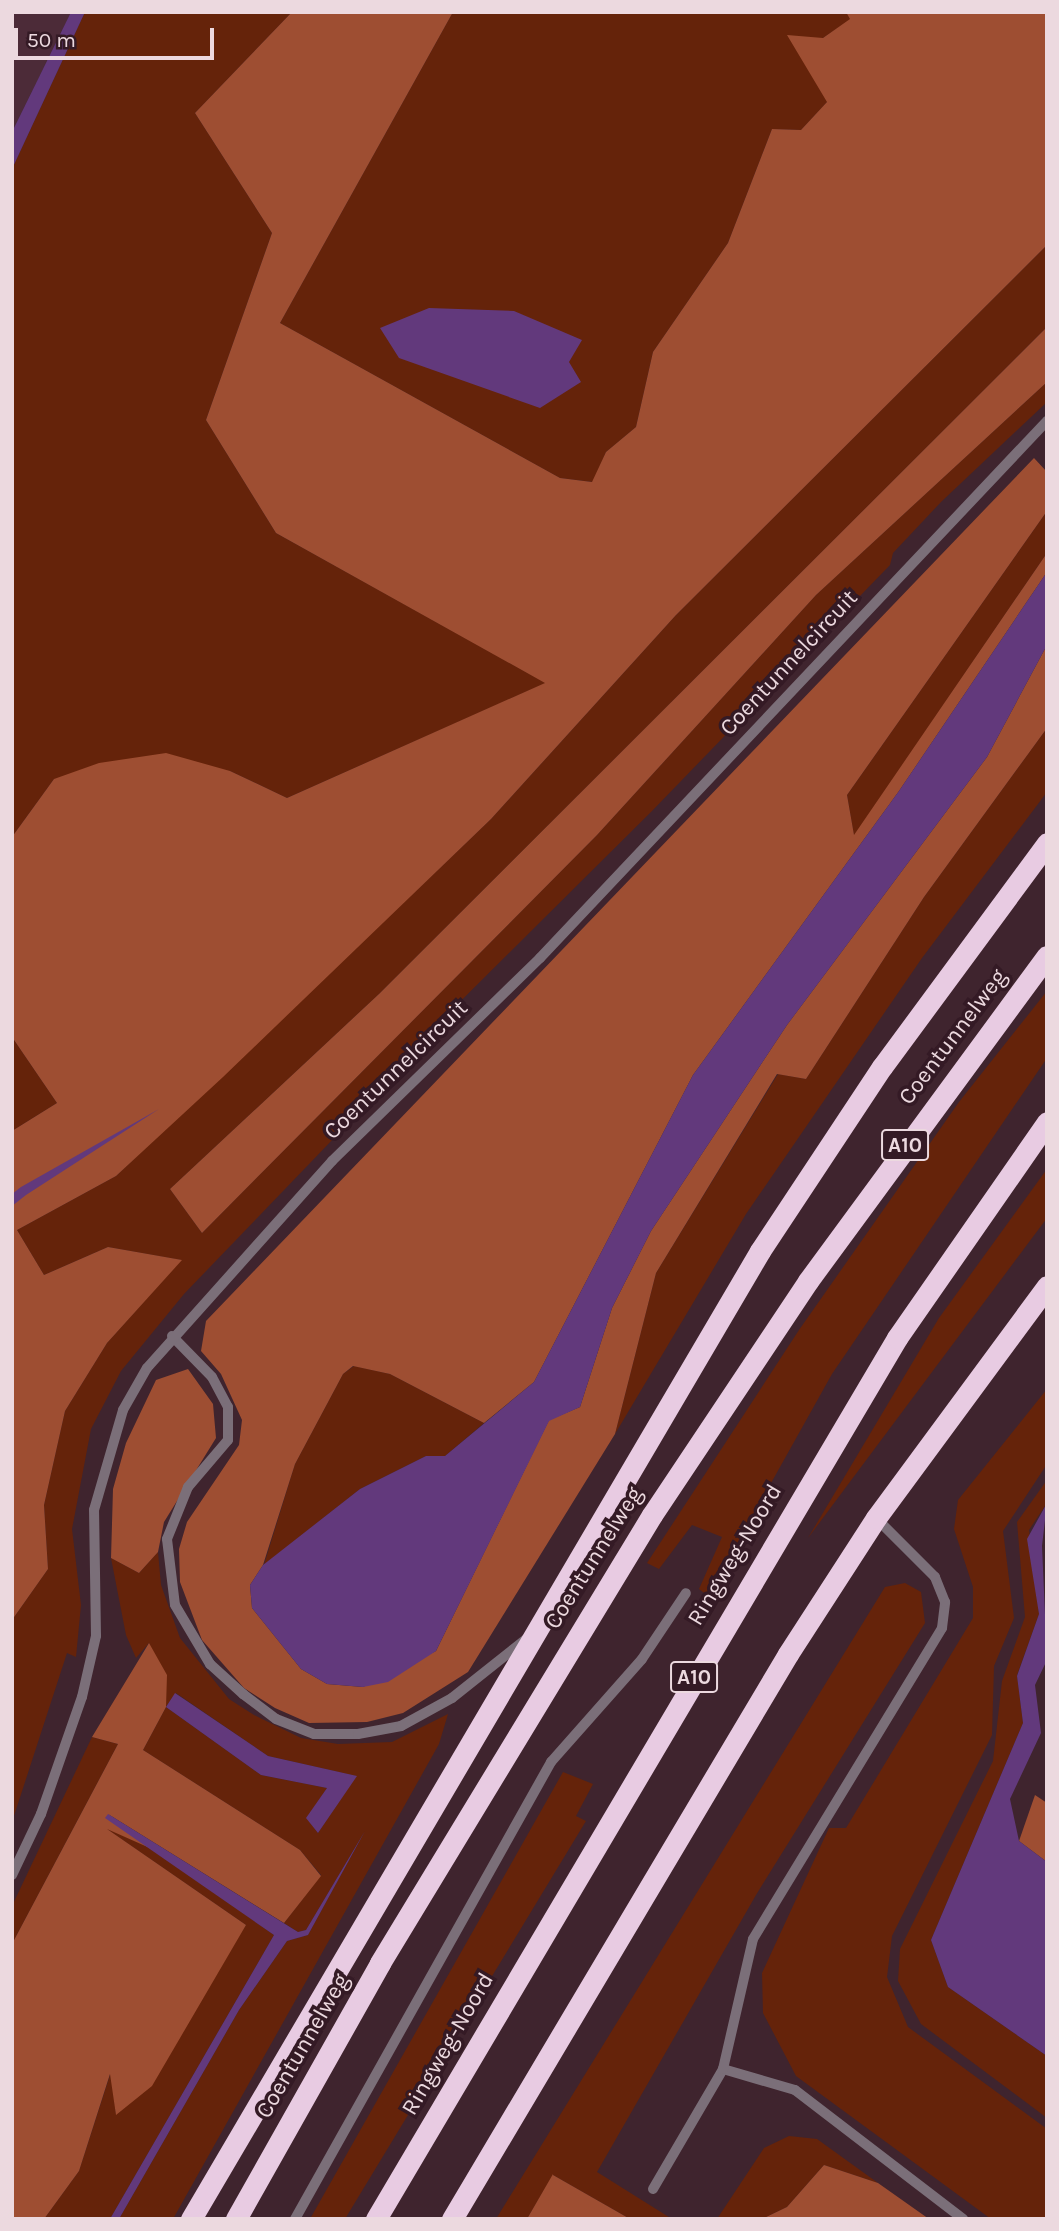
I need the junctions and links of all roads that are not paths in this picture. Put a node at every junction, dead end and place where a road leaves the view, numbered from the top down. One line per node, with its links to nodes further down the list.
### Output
1 (1047, 421): 6 (lane, Coentunnelcircuit)
2 (1047, 843): 9 (highway, A10)
3 (1047, 956): 14 (highway, Coentunnelweg / A10)
4 (1047, 1123): 16 (highway, Ringweg-Noord / A10)
5 (1047, 1286): 7 (highway)
6 (172, 1336): 9 (lane); 10 (lane, Coentunnelcircuit)
7 (876, 1518): 11 (lane); 17 (highway)
8 (686, 1593): 15 (lane)
9 (533, 1634): 13 (highway, A10)
10 (12, 1875)
11 (723, 2069): 12 (lane); 18 (lane)
12 (653, 2189)
13 (191, 2219)
14 (236, 2219)
15 (295, 2219)
16 (376, 2219)
17 (452, 2219)
18 (963, 2219)

